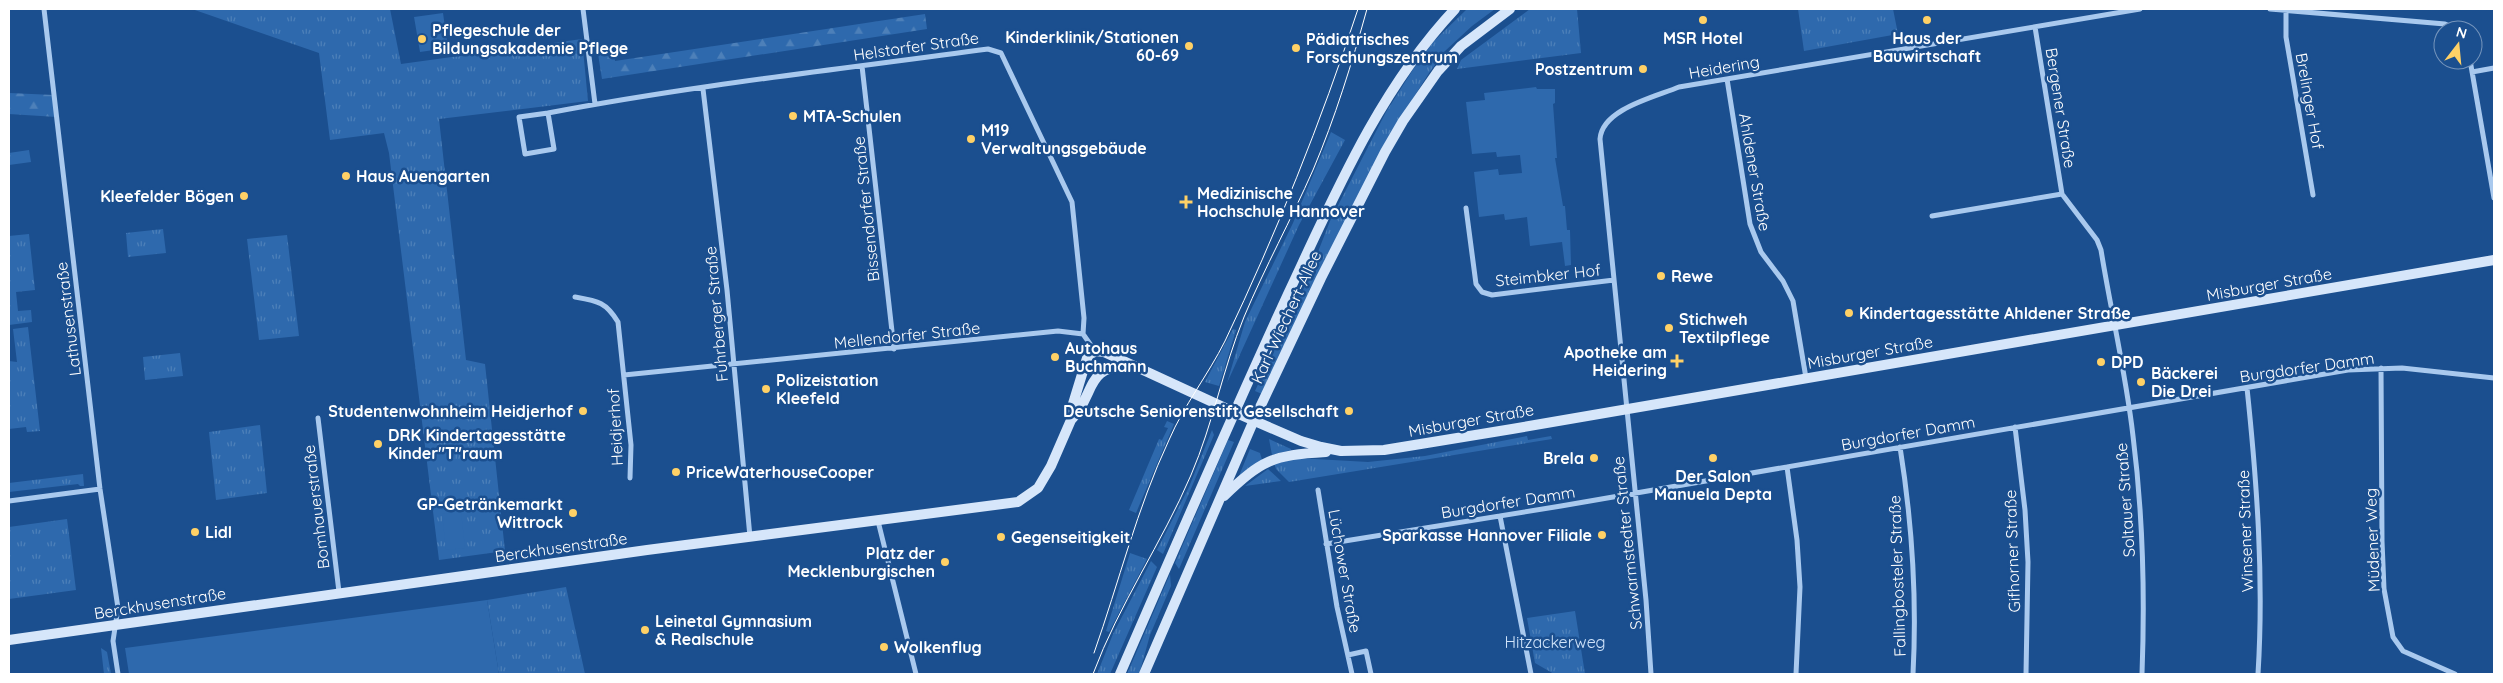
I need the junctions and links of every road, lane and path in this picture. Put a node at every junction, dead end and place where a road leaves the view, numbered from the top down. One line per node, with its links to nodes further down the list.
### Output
1 (44, 9): 47 (street, Lathusenstraße)
2 (583, 9): 15 (street)
3 (1455, 9): 38 (street, Karl-Wiechert-Allee)
4 (1510, 9): 41 (street, Karl-Wiechert-Allee)
5 (2140, 9): 9 (street, Heidering)
6 (2270, 9): 7 (street)
7 (2286, 10): 8 (street); 18 (street, Brelinger Hof)
8 (2433, 23)
9 (2035, 27): 13 (street, Heidering); 17 (street, Bergener Straße)
10 (862, 66): 14 (street, Helstorfer Straße); 26 (street, Helstorfer Straße); 27 (street, Bissendorfer Straße)
11 (2494, 68): 12 (street)
12 (2472, 72): 19 (street)
13 (1727, 79): 23 (street, Heidering); 33 (street, Ahldener Straße)
14 (703, 89): 15 (street, Helstorfer Straße); 29 (street, Fuhrberger Straße)
15 (595, 104): 16 (street, Helstorfer Straße)
16 (548, 113): 16 (street, Helstorfer Straße)
17 (2062, 194): 21 (street, Bergener Straße); 25 (street, Bergener Straße)
18 (2313, 196)
19 (2494, 198)
20 (1466, 208): 23 (street, Steimbker Hof)
21 (1932, 216)
22 (2494, 260): 25 (street, Misburger Straße)
23 (1614, 280): 37 (street, Heidering)
24 (575, 296): 32 (street, Heidjerhof)
25 (2114, 326): 33 (street, Misburger Straße); 36 (street, Soltauer Straße)
26 (1083, 334): 27 (street, Mellendorfer Straße); 28 (street)
27 (894, 349): 29 (street, Mellendorfer Straße)
28 (1095, 351): 30 (street); 40 (street, Berckhusenstraße)
29 (733, 365): 32 (street, Heidjerhof); 54 (street, Fuhrberger Straße)
30 (1132, 365): 38 (street); 40 (street, Berckhusenstraße)
31 (2381, 368): 34 (street, Burgdorfer Damm); 35 (street, Burgdorfer Damm); 73 (street, Müdener Weg)
32 (624, 375): 46 (street, Heidjerhof)
33 (1806, 378): 37 (street, Misburger Straße)
34 (2494, 378)
35 (2247, 388): 36 (street, Burgdorfer Damm); 72 (street, Winsener Straße)
36 (2129, 407): 42 (street, Burgdorfer Damm); 71 (street, Soltauer Straße)
37 (1626, 409): 44 (street, Misburger Straße); 49 (street, Schwarmstedter Straße)
38 (1234, 412): 41 (street); 62 (street, Karl-Wiechert-Allee)
39 (318, 418): 56 (street, Bomhauerstraße)
40 (1071, 420): 53 (street, Berckhusenstraße)
41 (1254, 420): 44 (street, Misburger Straße); 50 (street, Karl-Wiechert-Allee)
42 (2015, 428): 43 (street, Burgdorfer Damm); 70 (street, Gifhorner Straße)
43 (1900, 447): 45 (street, Burgdorfer Damm); 69 (street, Fallingbosteler Straße)
44 (1341, 451): 50 (street)
45 (1787, 467): 49 (street, Burgdorfer Damm); 68 (street)
46 (630, 478)
47 (100, 489): 51 (street); 57 (street, Lathusenstraße)
48 (1318, 490): 55 (street, Lüchower Straße)
49 (1635, 492): 52 (street, Burgdorfer Damm); 67 (street, Schwarmstedter Straße)
50 (1220, 500): 63 (street, Karl-Wiechert-Allee)
51 (9, 501)
52 (1500, 516): 55 (street, Burgdorfer Damm); 66 (street)
53 (878, 522): 54 (street, Berckhusenstraße); 61 (street)
54 (750, 537): 56 (street, Berckhusenstraße)
55 (1326, 544): 59 (street, Lüchower Straße)
56 (339, 592): 57 (street, Berckhusenstraße)
57 (116, 626): 58 (street, Berckhusenstraße); 60 (street, Lathusenstraße)
58 (9, 640)
59 (1348, 655): 64 (street, Lüchower Straße); 65 (street, Lüchower Straße)
60 (118, 674)
61 (916, 674)
62 (1120, 674)
63 (1144, 674)
64 (1352, 674)
65 (1371, 674)
66 (1531, 674)
67 (1651, 674)
68 (1796, 674)
69 (1913, 674)
70 (2026, 674)
71 (2142, 674)
72 (2258, 674)
73 (2455, 674)

